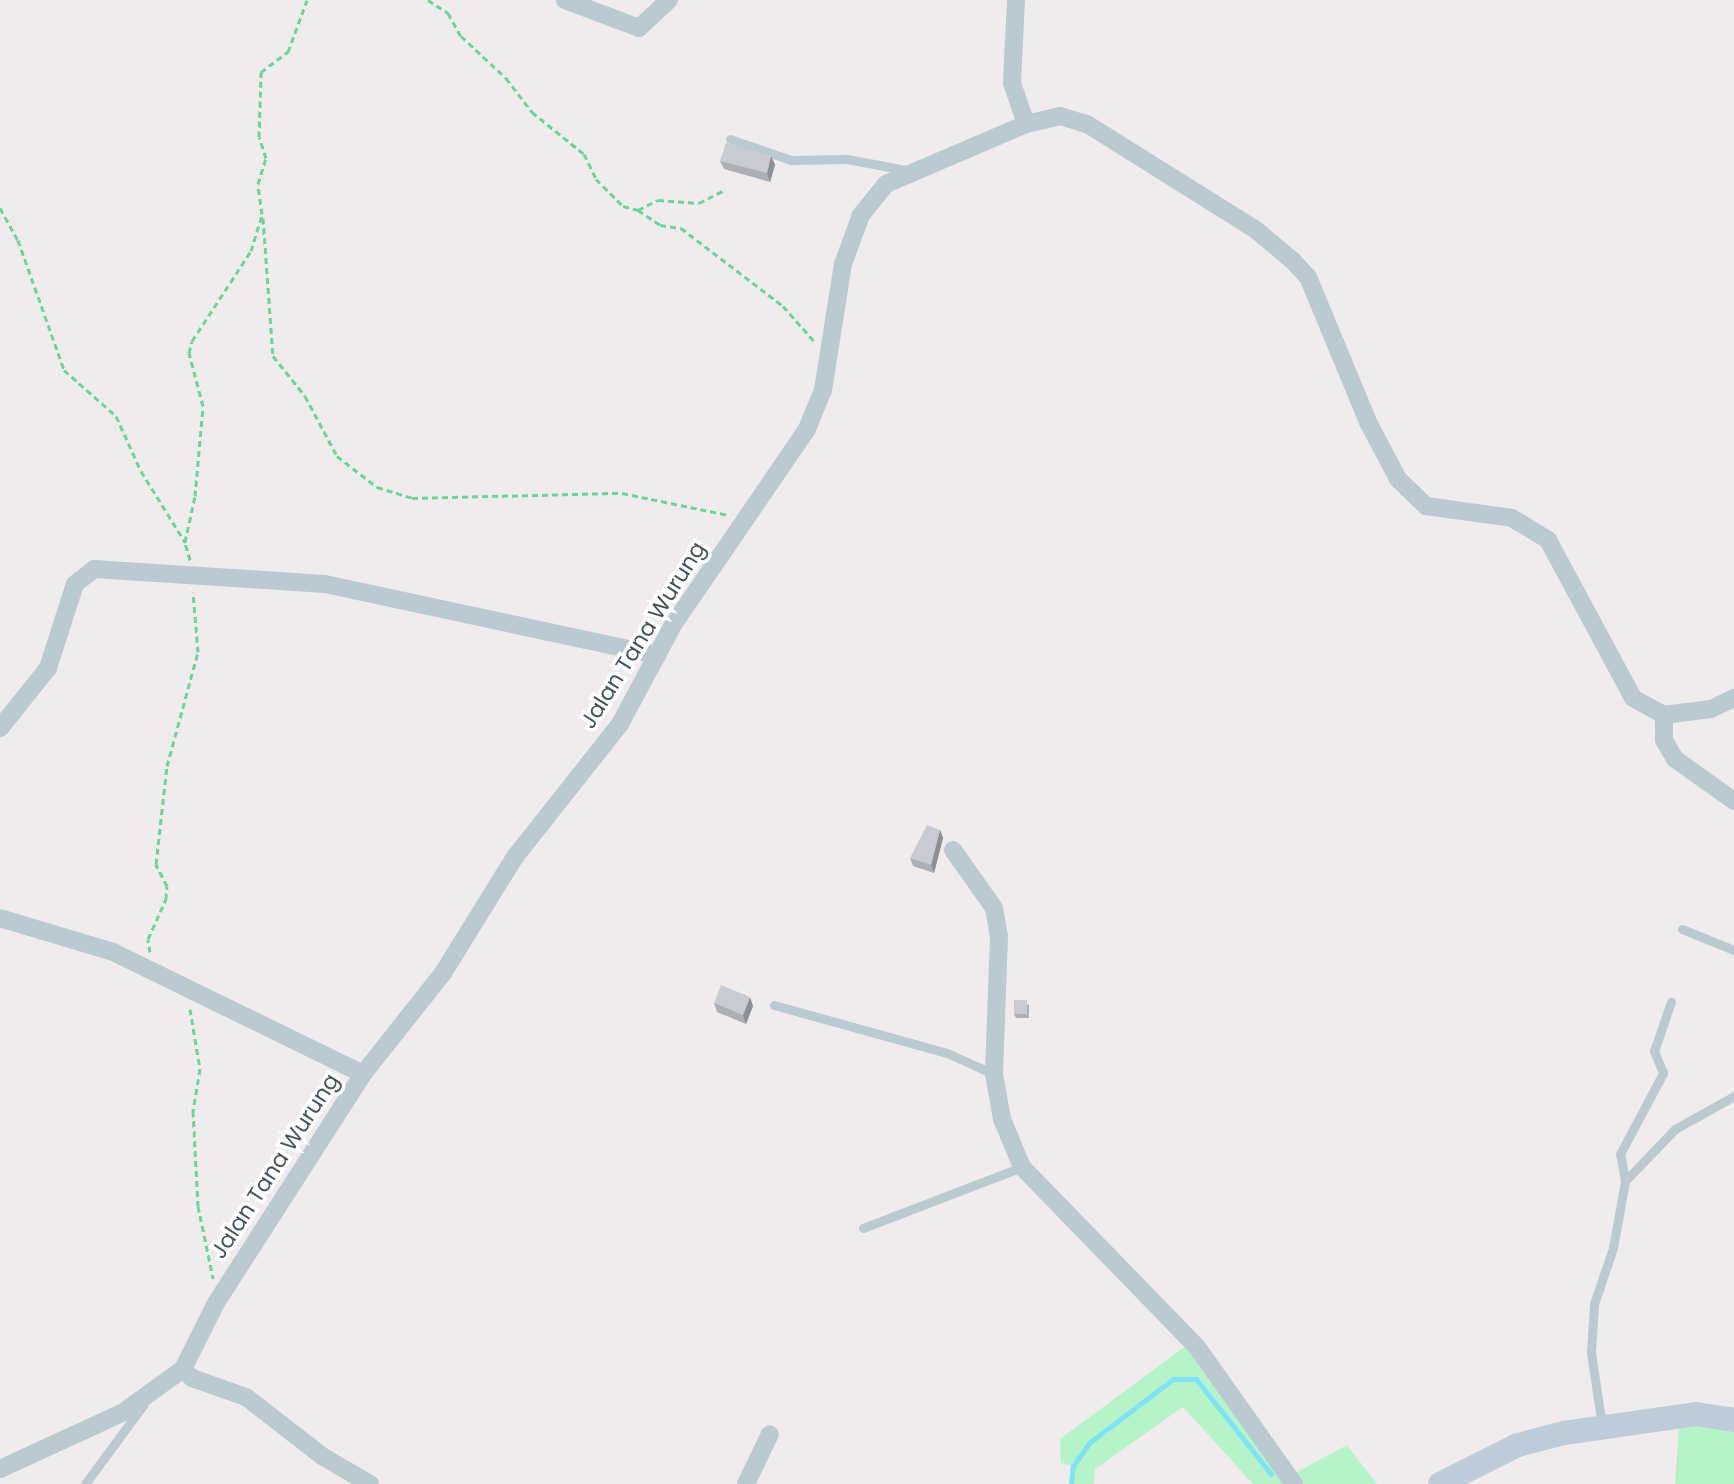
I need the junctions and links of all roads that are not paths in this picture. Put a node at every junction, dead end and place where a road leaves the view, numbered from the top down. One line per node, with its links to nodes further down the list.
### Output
1 (565, 0): 5 (street)
2 (654, 0): 6 (street)
3 (669, 0): 6 (street)
4 (1016, 0): 7 (street)
5 (585, 4): 6 (street)
6 (644, 26)
7 (1026, 124): 9 (street, Jalan Tana Wurung); 12 (street, Jalan Tana Wurung)
8 (730, 139): 9 (lane)
9 (914, 171): 10 (street, Jalan Tana Wurung)
10 (657, 655): 13 (street); 21 (street, Jalan Tana Wurung)
11 (1734, 698): 12 (street)
12 (1664, 715): 14 (street)
13 (0, 728)
14 (1734, 801)
15 (953, 850): 22 (street)
16 (0, 918): 21 (street)
17 (1682, 929): 18 (lane)
18 (1734, 950)
19 (1671, 1002): 25 (lane)
20 (774, 1005): 22 (lane)
21 (363, 1074): 27 (street, Jalan Tana Wurung)
22 (994, 1074): 24 (street)
23 (1734, 1096): 25 (lane)
24 (1022, 1167): 26 (lane); 36 (street)
25 (1625, 1181): 30 (lane)
26 (863, 1228)
27 (183, 1369): 28 (street); 34 (street)
28 (151, 1395): 32 (street); 33 (lane)
29 (1734, 1420): 30 (street)
30 (1602, 1429): 37 (street)
31 (770, 1434): 35 (street)
32 (0, 1469)
33 (85, 1484)
34 (370, 1484)
35 (746, 1484)
36 (1294, 1484)
37 (1440, 1484)

